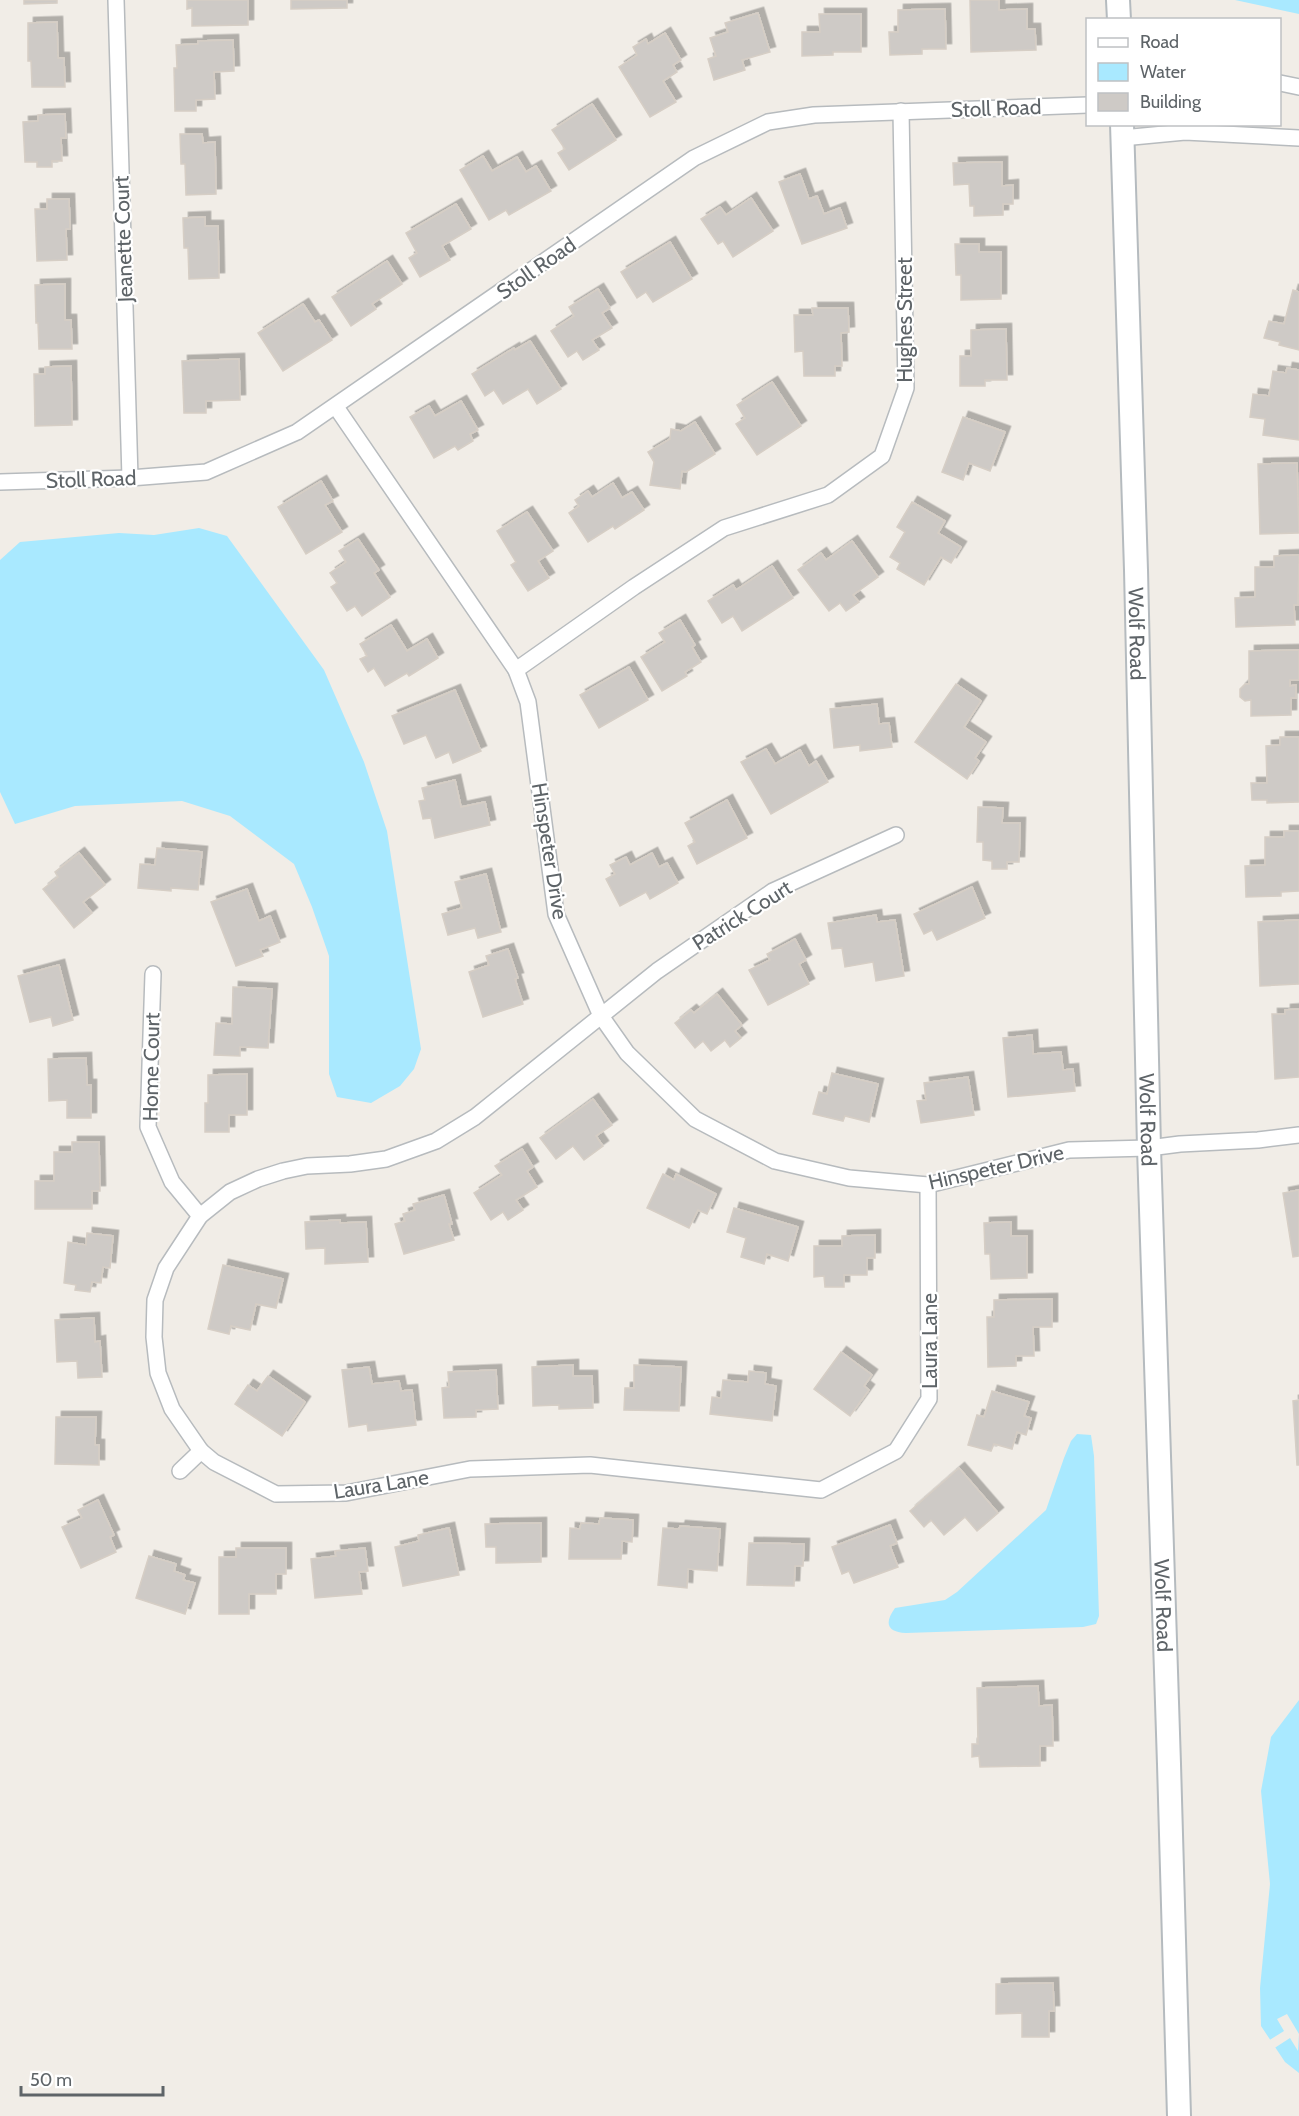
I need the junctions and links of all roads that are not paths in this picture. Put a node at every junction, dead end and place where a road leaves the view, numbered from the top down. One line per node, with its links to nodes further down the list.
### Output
1 (116, 0): 11 (street, Jeanette Court)
2 (1118, 0): 3 (main road)
3 (1119, 18)
4 (1281, 83): 5 (street)
5 (1299, 87)
6 (1086, 105): 7 (street, Stoll Road)
7 (901, 111): 10 (street, Stoll Road); 13 (street, Hughes Street)
8 (1122, 131): 9 (street); 18 (main road, Wolf Road)
9 (1299, 138)
10 (336, 407): 11 (street, Stoll Road); 13 (street, Hinspeter Drive)
11 (130, 478): 12 (street, Stoll Road)
12 (0, 482)
13 (516, 670): 16 (street, Hinspeter Drive)
14 (896, 835): 16 (street, Patrick Court)
15 (153, 974): 20 (street, Home Court)
16 (601, 1016): 19 (street, Hinspeter Drive); 20 (street, Laura Lane)
17 (1299, 1135): 18 (street, Hinspeter Drive)
18 (1149, 1148): 19 (street, Hinspeter Drive); 23 (main road, Wolf Road)
19 (928, 1185): 21 (street, Laura Lane)
20 (200, 1216): 21 (street, Laura Lane)
21 (201, 1451): 22 (street)
22 (180, 1471)
23 (1179, 2116)

